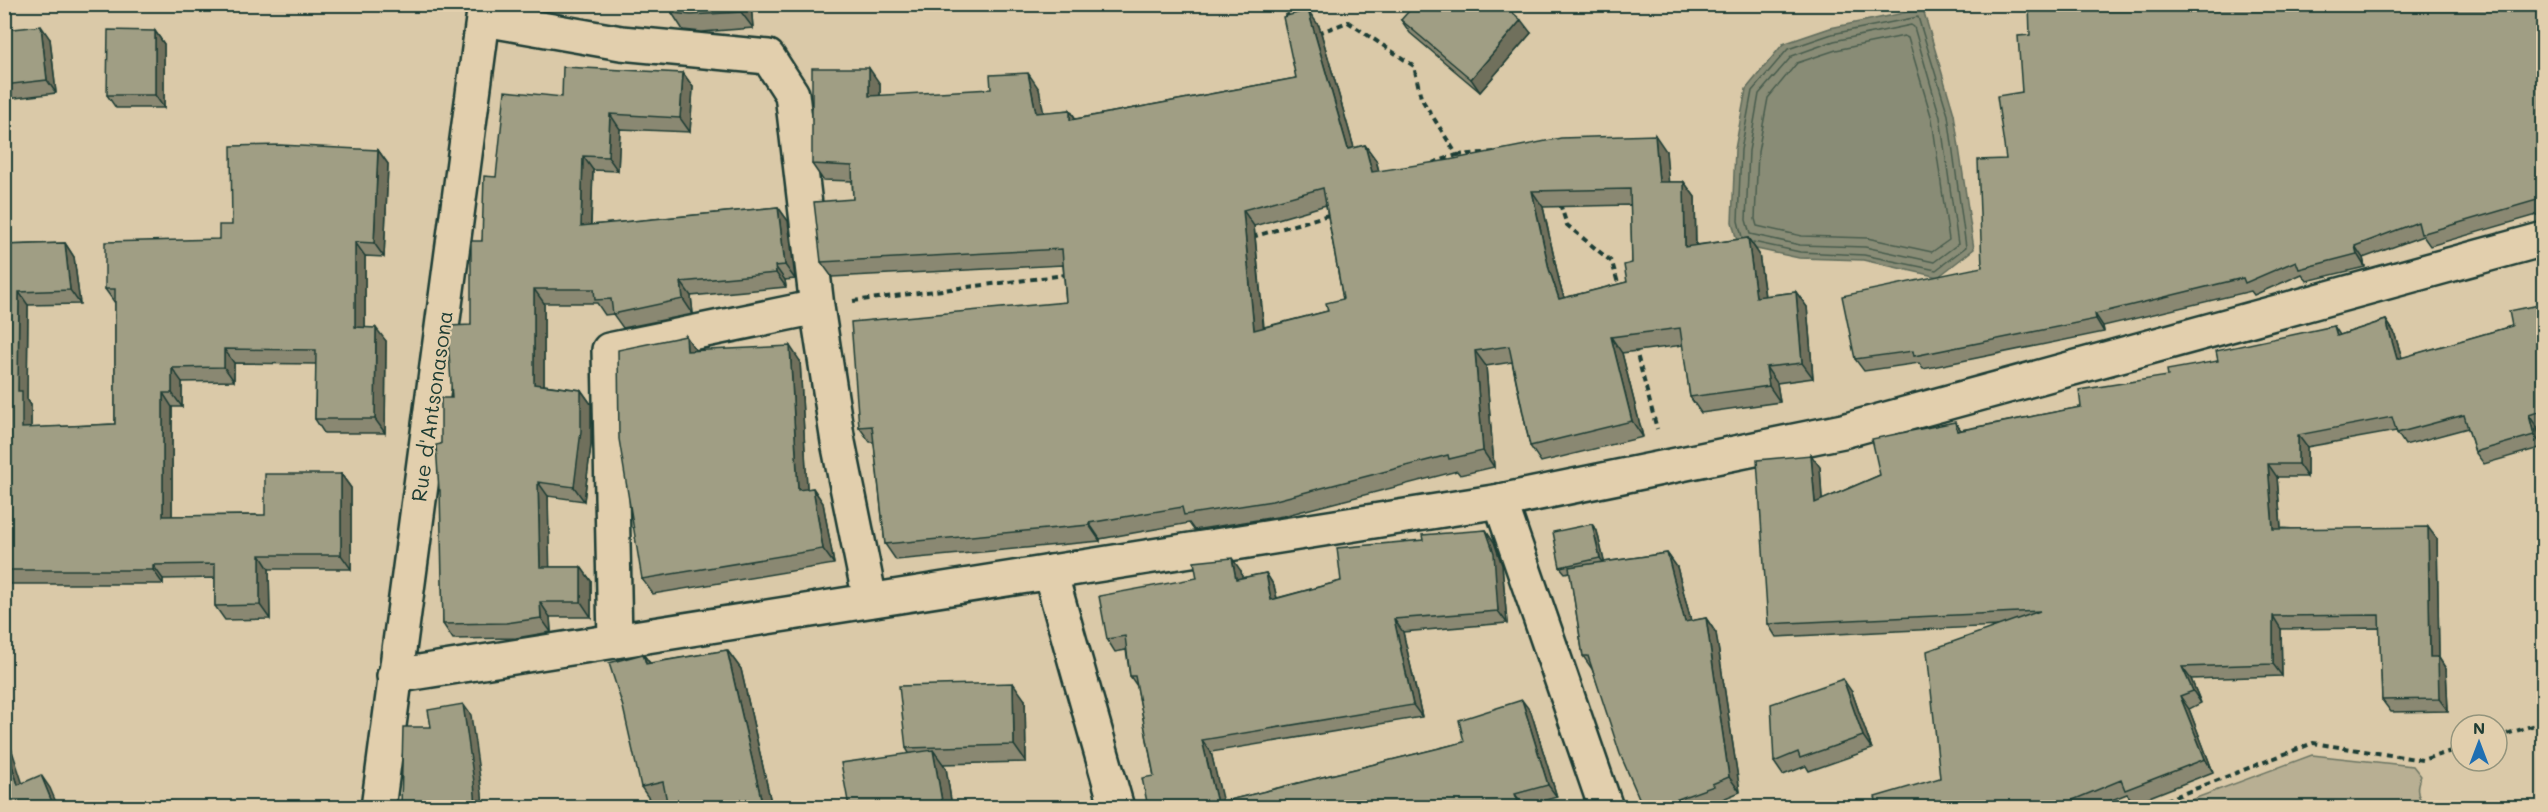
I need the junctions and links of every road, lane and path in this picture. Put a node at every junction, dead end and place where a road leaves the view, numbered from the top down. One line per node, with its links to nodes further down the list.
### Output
1 (1282, 4): 3 (path)
2 (485, 12): 14 (street); 21 (street, Rue d'Antsonasona)
3 (1292, 22)
4 (1310, 36): 6 (path)
5 (1498, 152): 6 (path)
6 (1457, 155): 7 (path)
7 (1425, 166)
8 (1557, 193): 13 (path)
9 (1343, 211): 10 (path)
10 (1243, 239)
11 (2544, 239): 16 (street)
12 (1076, 273): 14 (path)
13 (1620, 294)
14 (817, 307): 19 (street); 20 (street)
15 (1634, 346): 16 (path)
16 (1667, 467): 17 (street)
17 (1500, 501): 18 (street); 27 (street)
18 (1050, 572): 19 (street); 26 (street)
19 (870, 600): 20 (street)
20 (615, 641): 21 (street)
21 (394, 676): 25 (street, Rue d'Antsonasona)
22 (2544, 722): 23 (path)
23 (2509, 733)
24 (2449, 752): 28 (path)
25 (378, 807)
26 (1117, 807)
27 (1606, 807)
28 (2146, 807)

